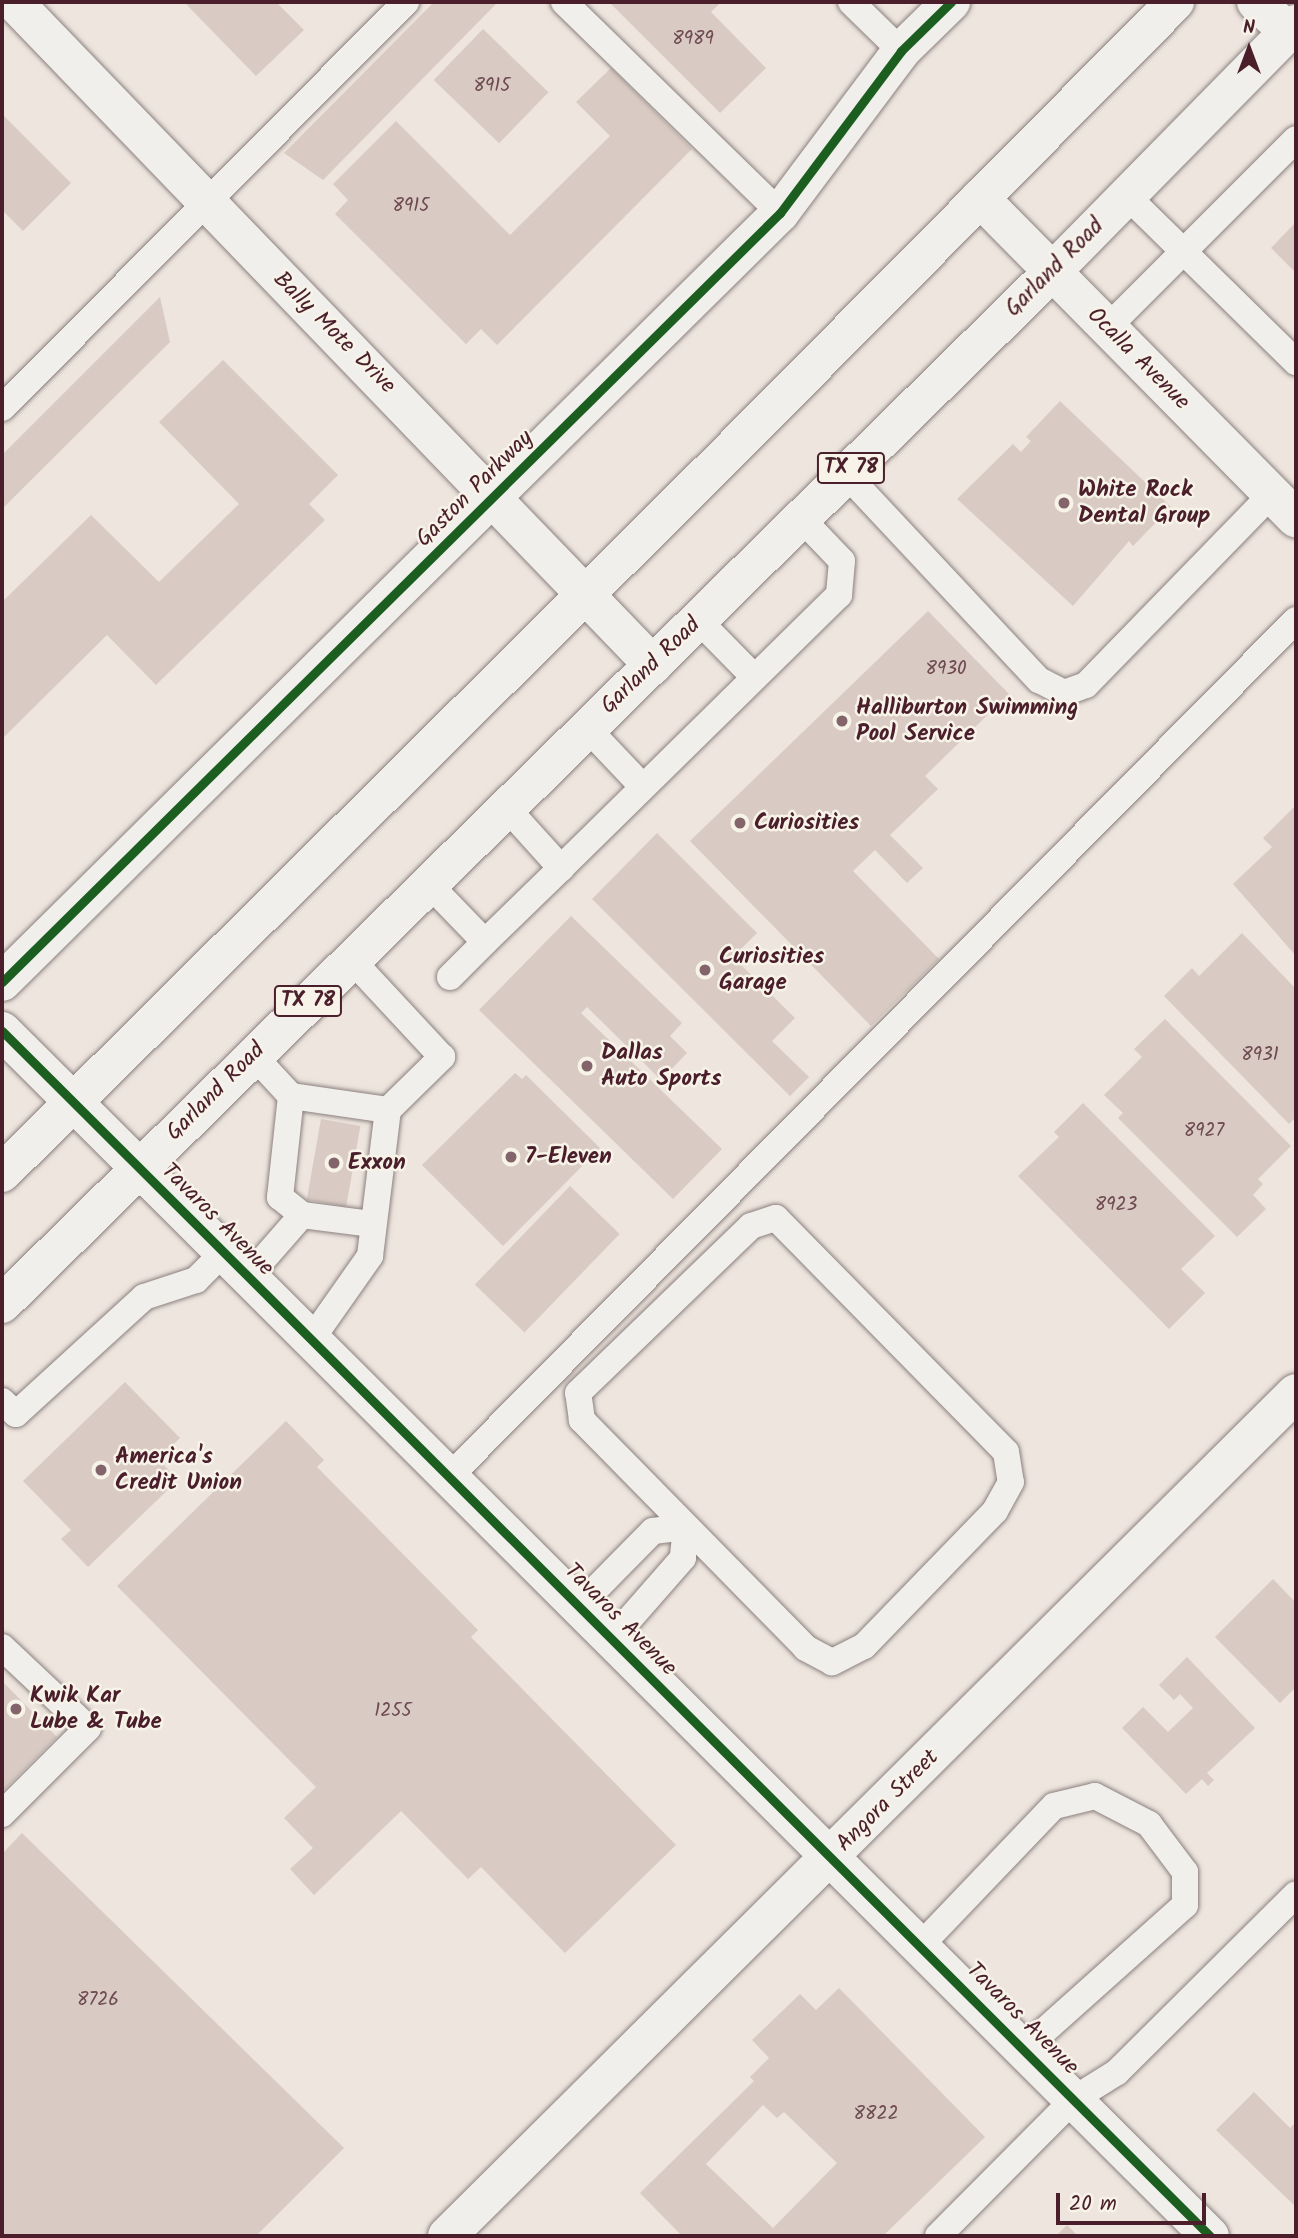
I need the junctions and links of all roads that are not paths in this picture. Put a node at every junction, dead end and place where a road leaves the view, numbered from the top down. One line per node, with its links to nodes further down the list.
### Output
1 (14, 2): 13 (street, Bally Mote Drive)
2 (406, 2): 13 (lane)
3 (564, 2): 14 (lane)
4 (851, 2): 9 (lane)
5 (951, 2): 9 (street, Gaston Parkway)
6 (1175, 2): 12 (street)
7 (1256, 2): 8 (street)
8 (1294, 32): 11 (street, Garland Road / TX 78)
9 (901, 51): 14 (street, Gaston Parkway)
10 (1296, 139): 15 (lane)
11 (1127, 196): 15 (lane); 16 (street, Garland Road / TX 78)
12 (979, 198): 16 (street, Ocalla Avenue); 24 (street)
13 (206, 204): 19 (lane); 21 (street, Bally Mote Drive)
14 (780, 213): 21 (street, Gaston Parkway)
15 (1186, 251): 17 (lane); 18 (lane)
16 (1052, 272): 17 (street, Ocalla Avenue); 20 (street, Garland Road / TX 78)
17 (1107, 328): 22 (street, Ocalla Avenue)
18 (1296, 362)
19 (2, 408)
20 (845, 474): 22 (lane); 23 (street, Garland Road / TX 78)
21 (495, 496): 24 (street, Bally Mote Drive); 37 (street, Gaston Parkway)
22 (1284, 506)
23 (800, 517): 26 (street, Garland Road / TX 78); 28 (lane)
24 (585, 594): 27 (street, Bally Mote Drive); 41 (street)
25 (1296, 620): 52 (lane)
26 (699, 621): 27 (street, Garland Road / TX 78); 28 (lane)
27 (653, 665): 29 (street, Garland Road / TX 78)
28 (754, 677): 30 (lane)
29 (587, 727): 30 (lane); 31 (street, Garland Road / TX 78)
30 (643, 787): 32 (lane)
31 (505, 806): 32 (lane); 33 (street, Garland Road / TX 78)
32 (561, 867): 34 (lane)
33 (427, 882): 34 (lane); 35 (street, Garland Road / TX 78)
34 (485, 942): 36 (lane)
35 (351, 959): 39 (street, Garland Road / TX 78); 42 (lane)
36 (450, 977)
37 (2, 982)
38 (2, 1031): 41 (street, Tavaros Avenue)
39 (253, 1055): 40 (lane); 43 (street, Garland Road / TX 78)
40 (291, 1096): 42 (lane); 45 (lane)
41 (74, 1101): 43 (street, Tavaros Avenue); 44 (street)
42 (388, 1110): 46 (lane)
43 (138, 1168): 47 (street, Tavaros Avenue); 48 (street, Garland Road / TX 78)
44 (2, 1172)
45 (302, 1216): 46 (lane); 47 (lane)
46 (372, 1224): 49 (lane)
47 (235, 1265): 49 (street, Tavaros Avenue); 51 (lane)
48 (2, 1304)
49 (311, 1340): 52 (street, Tavaros Avenue)
50 (1296, 1393): 58 (street, Angora Street)
51 (2, 1401)
52 (449, 1477): 54 (street, Tavaros Avenue)
53 (686, 1527): 53 (lane); 54 (lane); 55 (lane)
54 (579, 1606): 55 (street, Tavaros Avenue)
55 (612, 1639): 58 (street, Tavaros Avenue)
56 (2, 1647): 57 (lane)
57 (2, 1814)
58 (830, 1860): 60 (street, Tavaros Avenue); 63 (street, Angora Street)
59 (1296, 1894): 62 (lane)
60 (921, 1945): 61 (street, Tavaros Avenue); 61 (lane)
61 (1024, 2049): 62 (street, Tavaros Avenue)
62 (1074, 2099): 64 (lane); 65 (street, Tavaros Avenue)
63 (447, 2236)
64 (938, 2236)
65 (1210, 2236)

